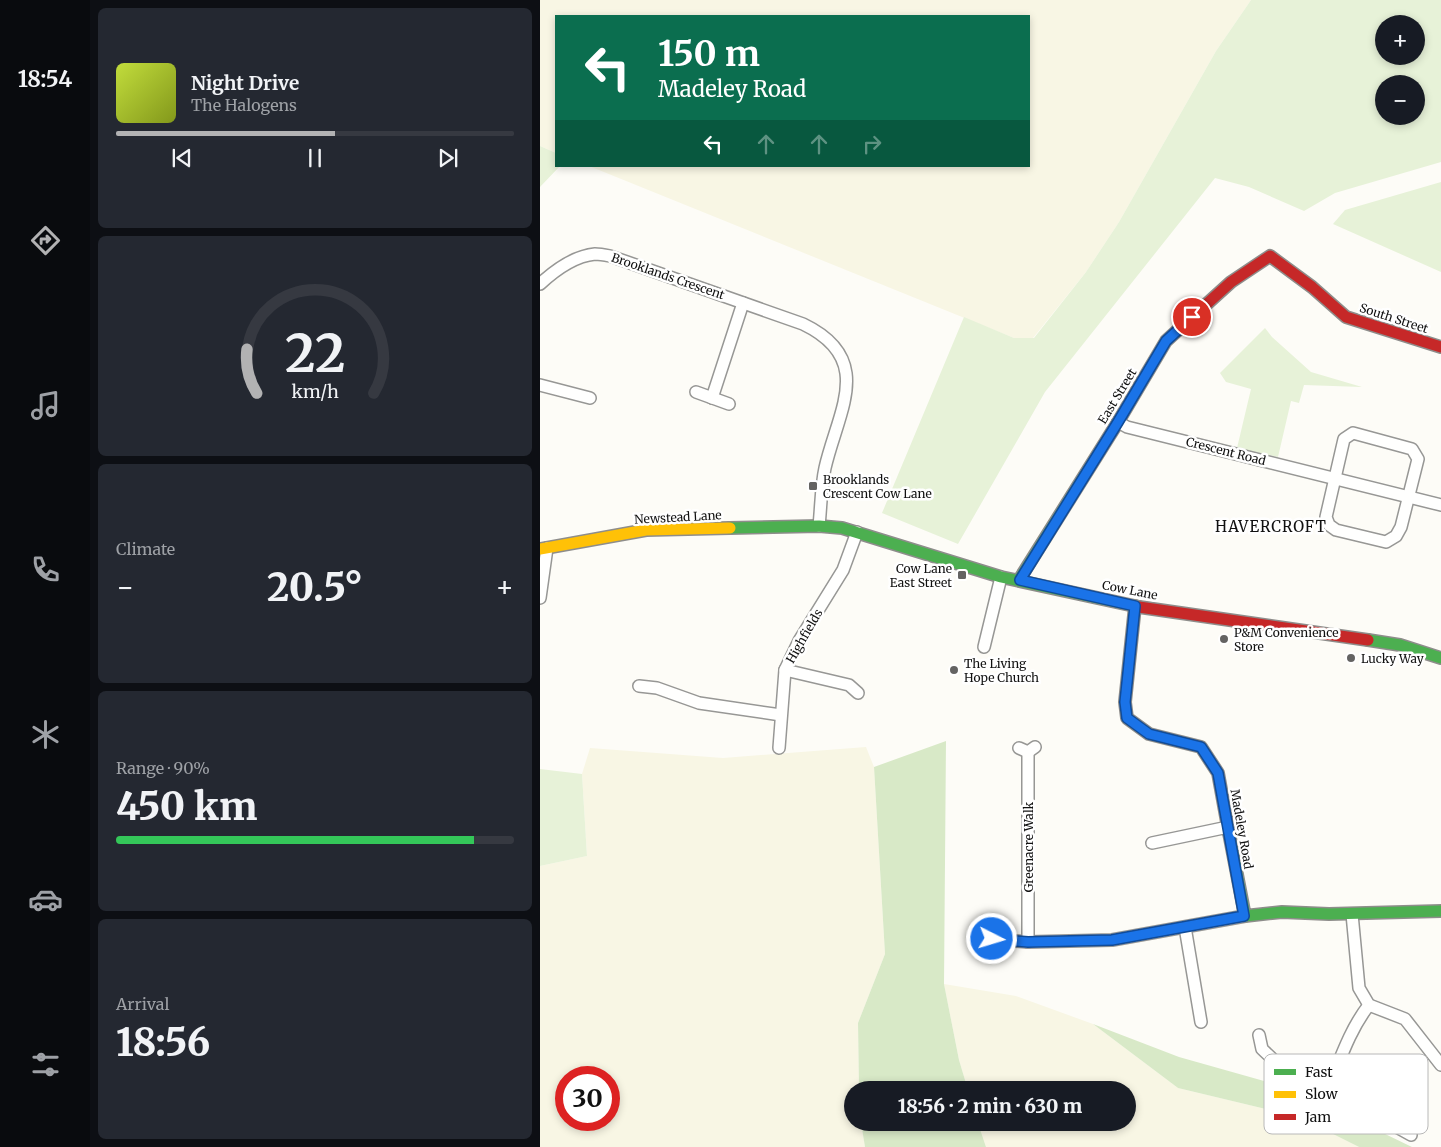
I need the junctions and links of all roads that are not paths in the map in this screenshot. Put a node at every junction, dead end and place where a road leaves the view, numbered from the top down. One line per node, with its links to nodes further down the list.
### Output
1 (1270, 256): 4 (street, South Street); 10 (street, East Street)
2 (540, 284): 3 (street, Brooklands Crescent)
3 (743, 303): 8 (street); 14 (street, Brooklands Crescent)
4 (1441, 348)
5 (540, 385): 7 (street)
6 (696, 392): 8 (street)
7 (590, 398)
8 (712, 398): 9 (street)
9 (729, 404)
10 (1118, 422): 11 (street, Crescent Road); 18 (street, East Street)
11 (1335, 478): 12 (street, Crescent Road); 12 (street); 12 (street)
12 (1408, 497): 13 (street, Crescent Road)
13 (1441, 505)
14 (819, 526): 15 (street, Cow Lane); 16 (street, Newstead Lane)
15 (856, 532): 17 (street, Cow Lane); 23 (street, Highfields)
16 (543, 548): 19 (street)
17 (1001, 577): 18 (street, Cow Lane); 21 (street)
18 (1020, 580): 20 (street, Cow Lane)
19 (540, 598)
20 (1135, 606): 22 (street, Cow Lane); 29 (street, Madeley Road)
21 (984, 647)
22 (1441, 658)
23 (785, 670): 25 (street); 26 (street, Highfields)
24 (639, 686): 26 (street)
25 (858, 693)
26 (781, 714): 27 (street, Highfields)
27 (779, 748)
28 (1027, 749): 36 (street, Greenacre Walk)
29 (1228, 827): 30 (street); 33 (street, Madeley Road)
30 (1149, 842)
31 (1441, 911): 32 (street)
32 (1352, 914): 33 (street); 37 (street)
33 (1244, 916): 34 (street)
34 (1184, 927): 36 (street); 38 (street)
35 (975, 938): 36 (street)
36 (1028, 942)
37 (1369, 1005): 41 (street); 42 (street)
38 (1201, 1022)
39 (1259, 1035): 40 (street)
40 (1267, 1054)
41 (1342, 1054)
42 (1441, 1064)

